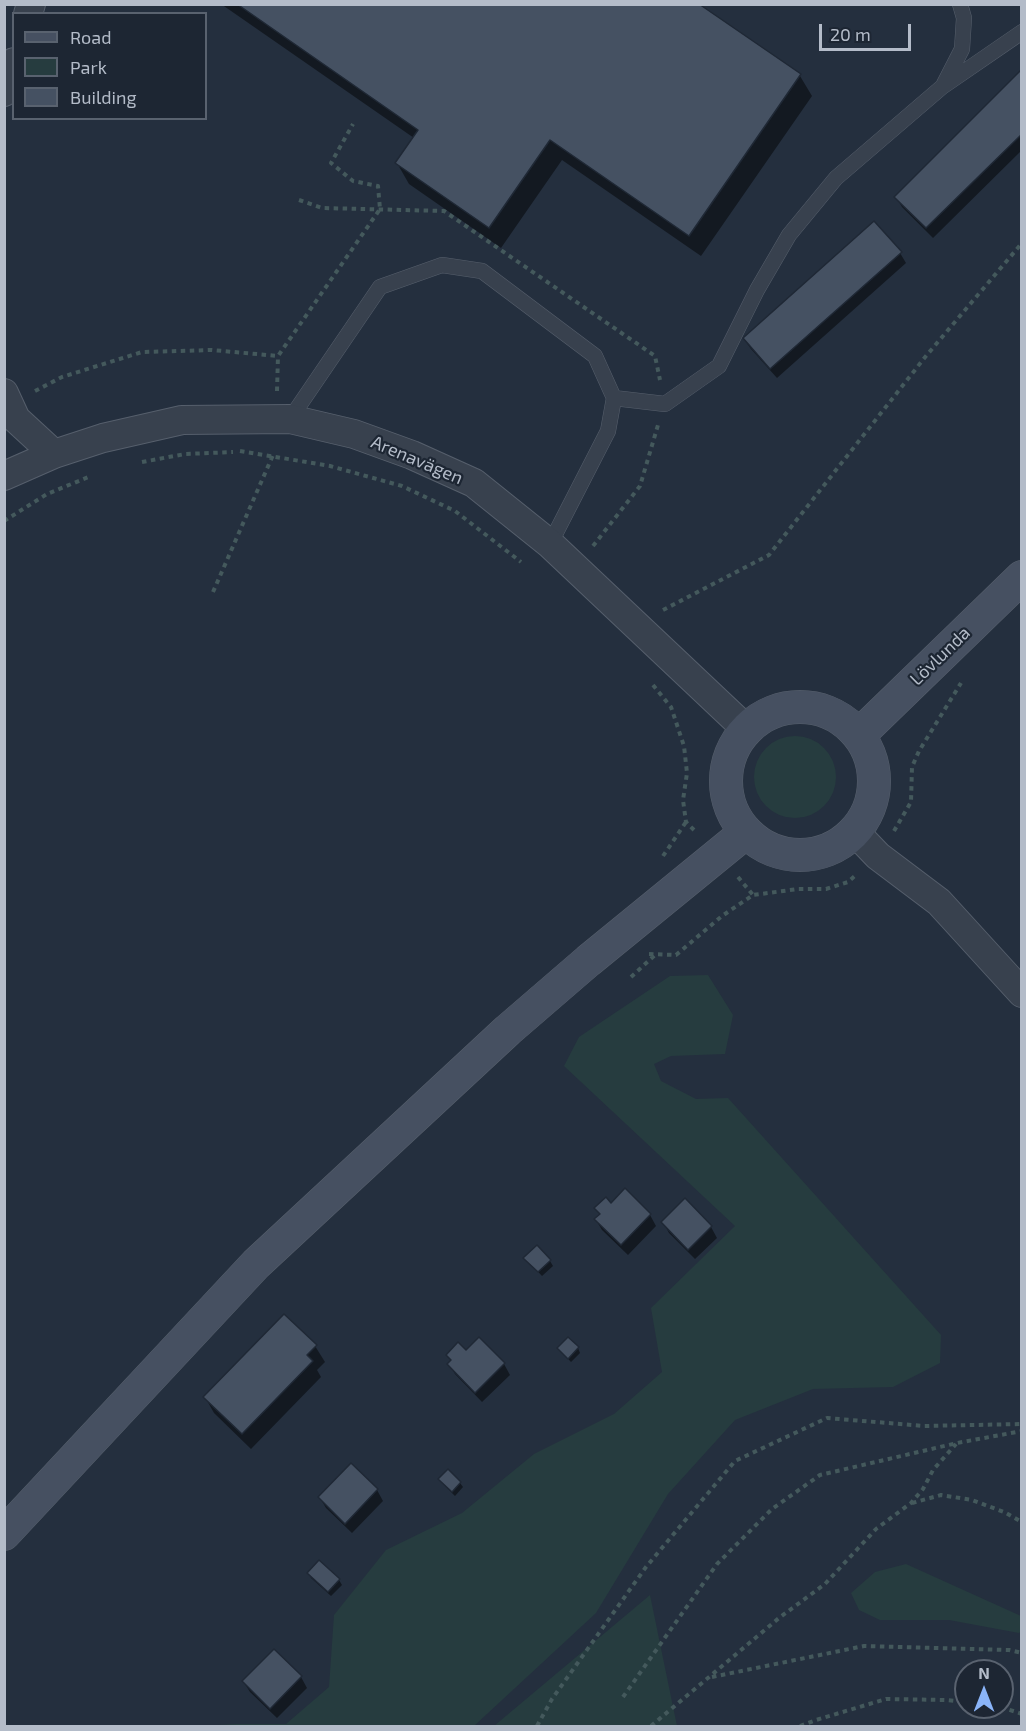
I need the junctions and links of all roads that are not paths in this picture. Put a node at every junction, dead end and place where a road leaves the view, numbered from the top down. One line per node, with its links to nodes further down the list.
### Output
1 (960, 4): 4 (lane)
2 (1022, 32): 4 (lane)
3 (12, 68): 5 (street)
4 (942, 87): 6 (lane)
5 (4, 92)
6 (614, 398): 8 (lane); 11 (lane)
7 (7, 399): 9 (street)
8 (283, 419): 9 (street, Arenavägen); 11 (street, Arenavägen)
9 (54, 454): 10 (street, Arenavägen)
10 (4, 476)
11 (550, 544): 13 (street, Arenavägen)
12 (1022, 577): 14 (main road, Lövlunda)
13 (746, 729): 14 (main road); 15 (main road)
14 (859, 735): 16 (main road)
15 (746, 832): 16 (main road); 18 (main road)
16 (855, 832): 17 (street)
17 (1022, 993)
18 (4, 1534)

